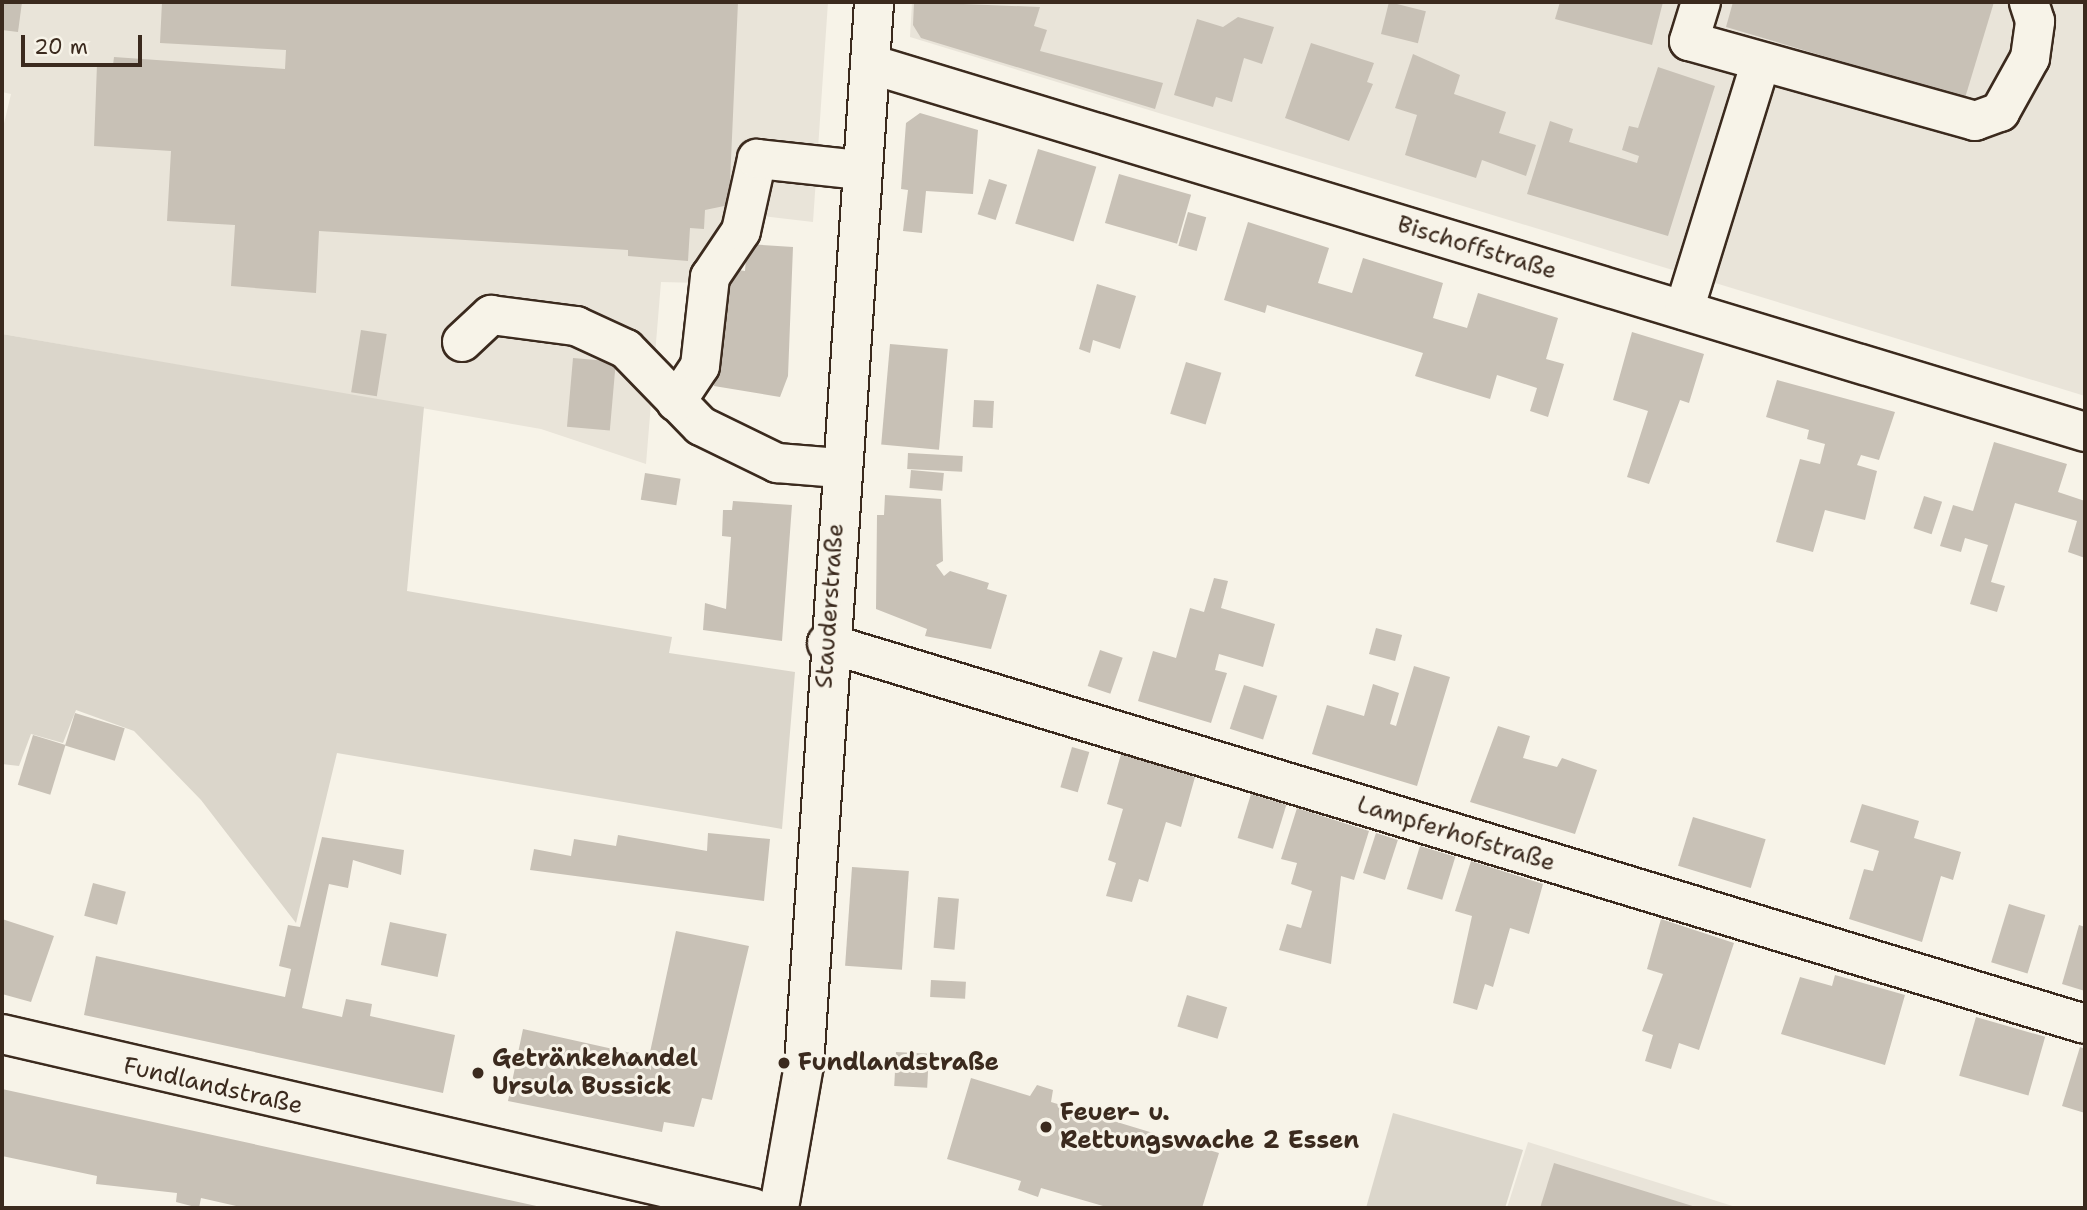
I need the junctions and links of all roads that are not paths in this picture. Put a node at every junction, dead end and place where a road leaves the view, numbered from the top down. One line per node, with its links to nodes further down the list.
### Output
1 (874, 2): 4 (street, Stauderstraße)
2 (1701, 2): 5 (street)
3 (2029, 2): 5 (street)
4 (870, 64): 6 (street, Stauderstraße); 7 (street, Bischoffstraße)
5 (1760, 65): 7 (street)
6 (860, 170): 9 (street); 11 (street, Stauderstraße)
7 (1684, 310): 10 (street, Bischoffstraße)
8 (462, 342): 9 (street)
9 (676, 402): 11 (street)
10 (2085, 432)
11 (839, 468): 12 (street, Stauderstraße)
12 (827, 643): 13 (street, Lampferhofstraße); 16 (street, Stauderstraße)
13 (2085, 1024)
14 (2, 1034): 15 (street, Fundlandstraße)
15 (753, 1208)
16 (779, 1208)

